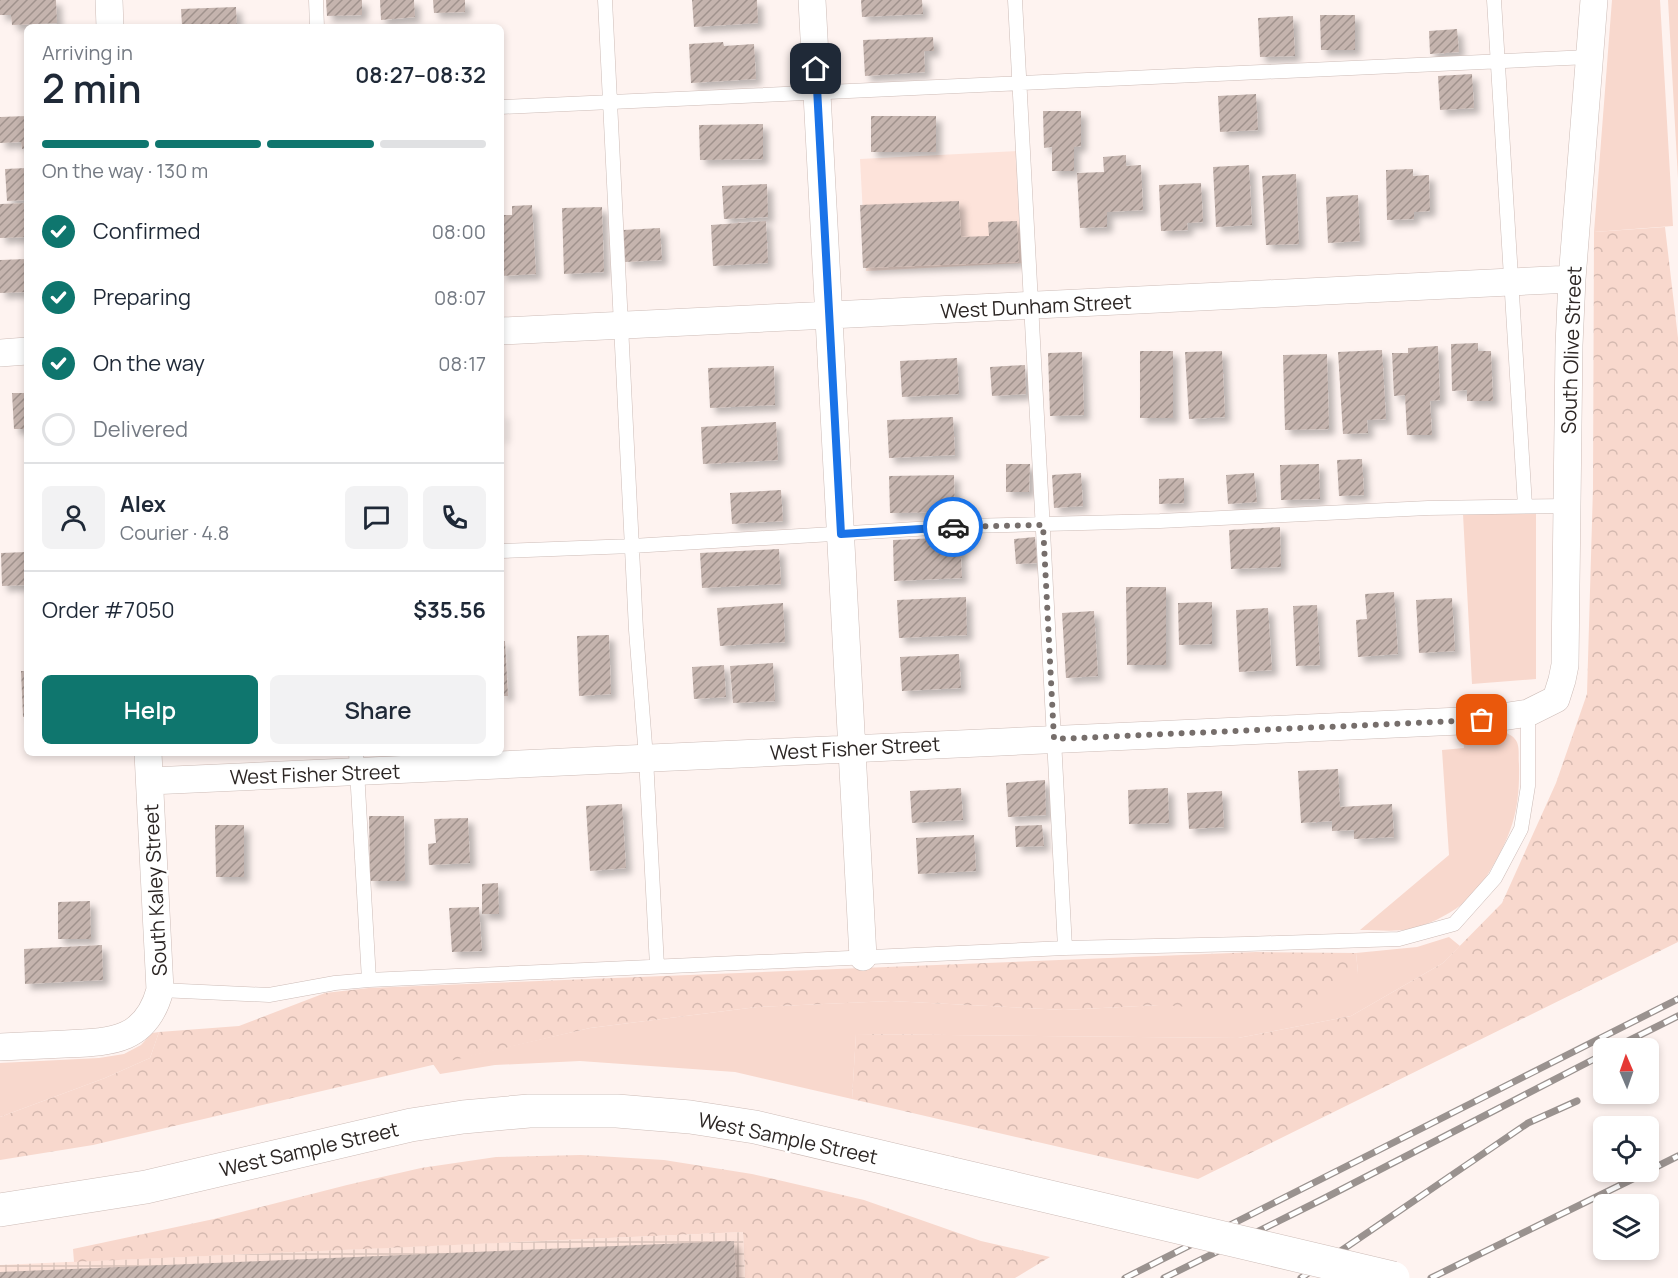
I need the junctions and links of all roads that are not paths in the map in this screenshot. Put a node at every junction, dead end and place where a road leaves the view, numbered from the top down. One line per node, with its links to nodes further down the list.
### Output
1 (109, 0): 8 (street)
2 (316, 0): 9 (lane)
3 (605, 0): 14 (lane)
4 (812, 0): 13 (street)
5 (1015, 0): 12 (lane)
6 (1494, 0): 11 (lane)
7 (1594, 0): 10 (street, South Olive Street)
8 (110, 24)
9 (317, 24)
10 (1588, 57): 11 (lane); 16 (street, South Olive Street)
11 (1498, 62): 12 (lane); 17 (lane)
12 (1019, 83): 13 (lane); 18 (lane)
13 (817, 92): 14 (lane); 19 (street)
14 (610, 102): 15 (lane); 20 (lane)
15 (504, 107)
16 (1572, 279): 17 (street, West Dunham Street); 25 (street, South Olive Street)
17 (1511, 282): 18 (street, West Dunham Street); 24 (lane)
18 (1031, 306): 19 (street, West Dunham Street); 26 (lane)
19 (829, 316): 20 (street, West Dunham Street); 27 (street)
20 (621, 326): 21 (street, West Dunham Street); 28 (lane)
21 (504, 331)
22 (24, 351): 23 (street)
23 (0, 352)
24 (1525, 506): 25 (lane); 26 (lane)
25 (1567, 506): 30 (street, South Olive Street)
26 (1043, 525): 27 (lane); 32 (lane)
27 (841, 534): 28 (lane); 33 (street)
28 (632, 546): 29 (lane); 35 (lane)
29 (504, 551)
30 (1556, 699): 31 (street, West Fisher Street)
31 (1528, 713): 32 (street, West Fisher Street); 38 (lane)
32 (1054, 739): 33 (street, West Fisher Street); 38 (lane)
33 (852, 748): 35 (street, West Fisher Street); 39 (street)
34 (148, 756): 37 (street, South Kaley Street)
35 (646, 758): 36 (street, West Fisher Street); 40 (lane)
36 (357, 763): 37 (street, West Fisher Street); 41 (lane)
37 (150, 781): 42 (street, South Kaley Street)
38 (1065, 948): 39 (lane)
39 (863, 957): 40 (lane)
40 (657, 966): 41 (lane)
41 (369, 980): 42 (lane)
42 (160, 990): 43 (street, South Kaley Street)
43 (0, 1047)
44 (0, 1210): 45 (main road, West Sample Street, bridge)
45 (1393, 1278)

